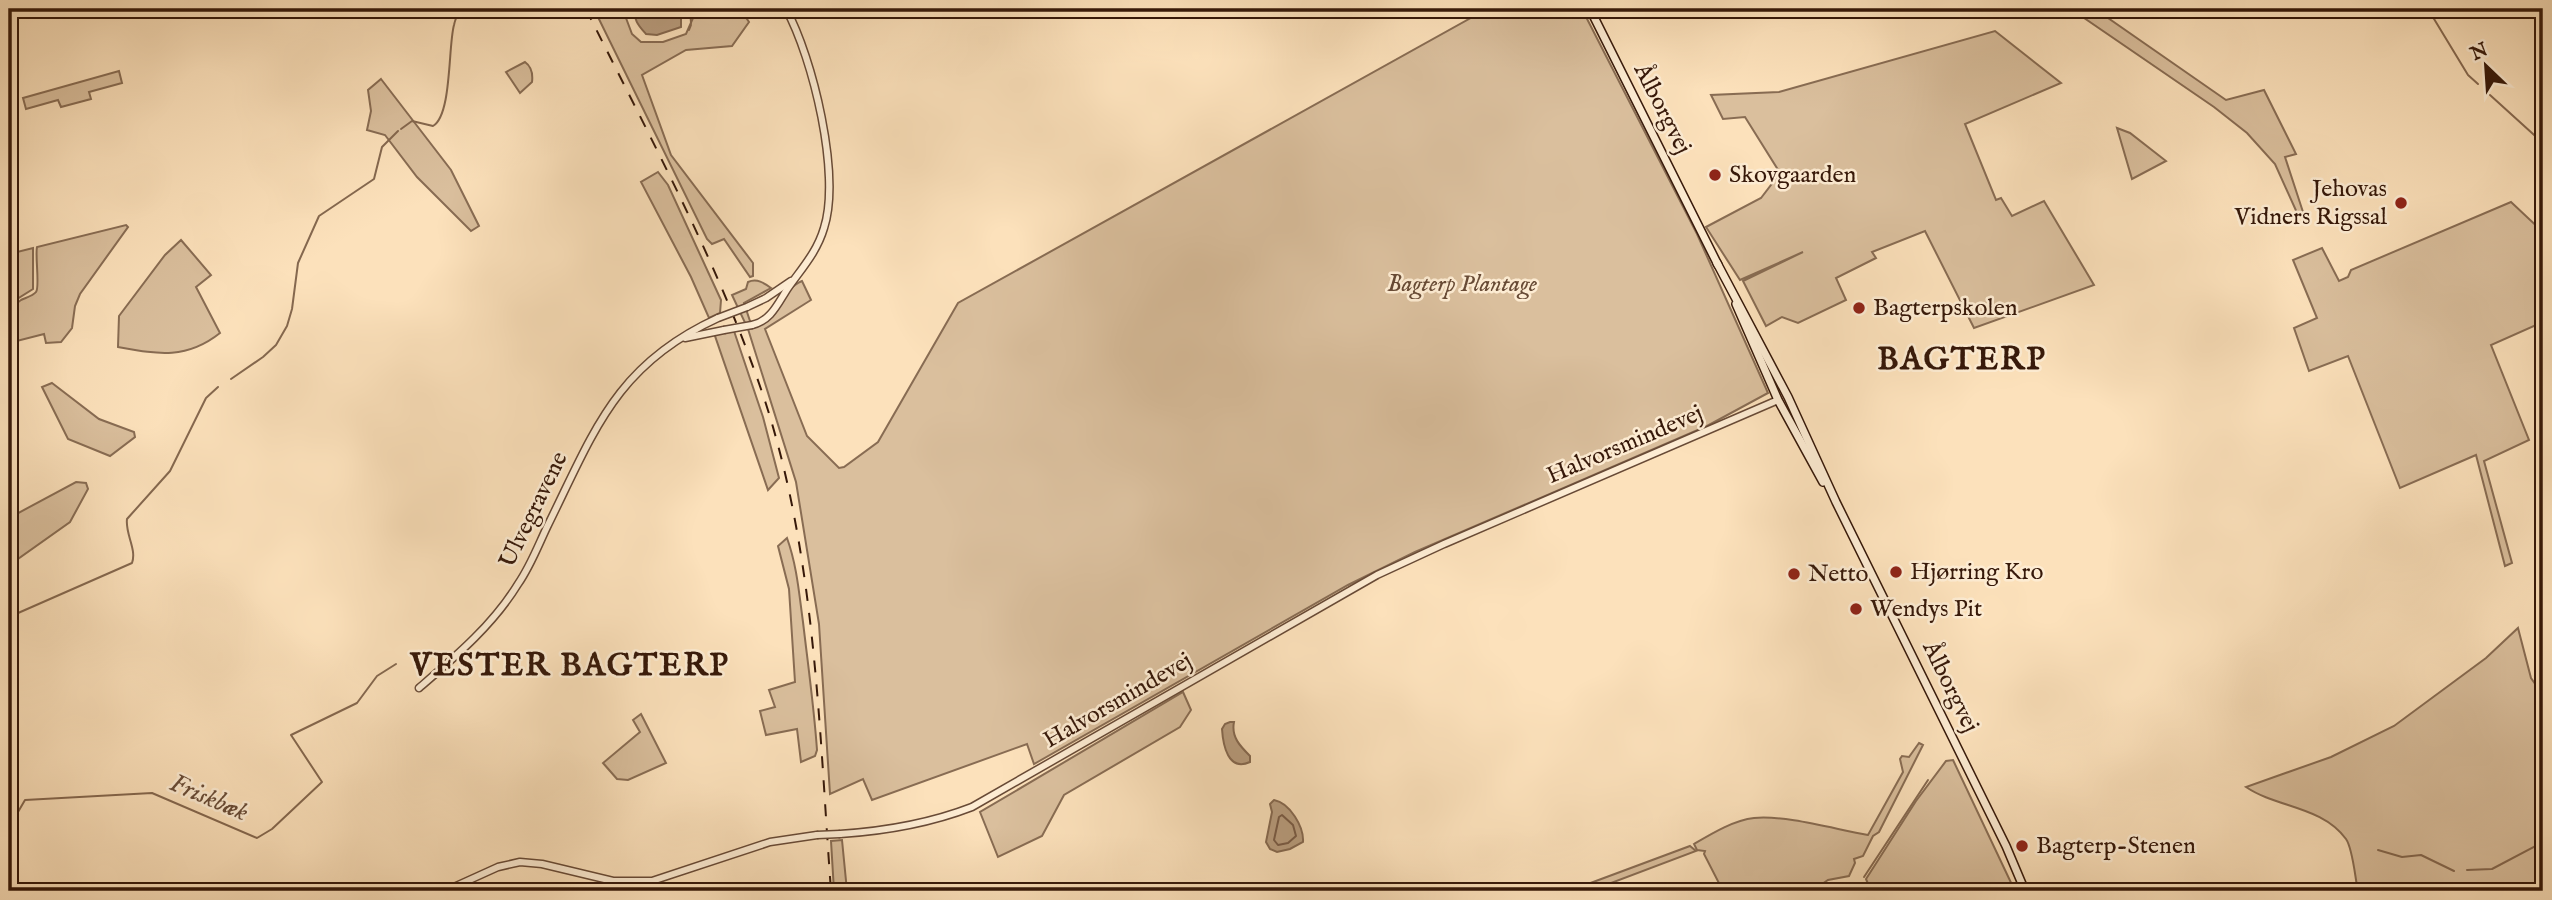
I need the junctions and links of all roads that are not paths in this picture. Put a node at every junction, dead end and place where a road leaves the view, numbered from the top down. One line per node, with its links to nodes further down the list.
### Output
1 (786, 9): 4 (street, Ulvegravene)
2 (1590, 9): 3 (main road, Ålborgvej)
3 (1717, 263): 6 (main road, Ålborgvej); 7 (main road, Ålborgvej)
4 (795, 278): 5 (street, Ulvegravene, bridge); 5 (street, Ulvegravene, bridge)
5 (674, 342): 8 (street, Ulvegravene)
6 (1779, 400): 7 (main road, Ålborgvej); 9 (street, Halvorsmindevej, bridge)
7 (1836, 502): 10 (main road, Ålborgvej)
8 (419, 688)
9 (444, 891)
10 (2025, 891)

